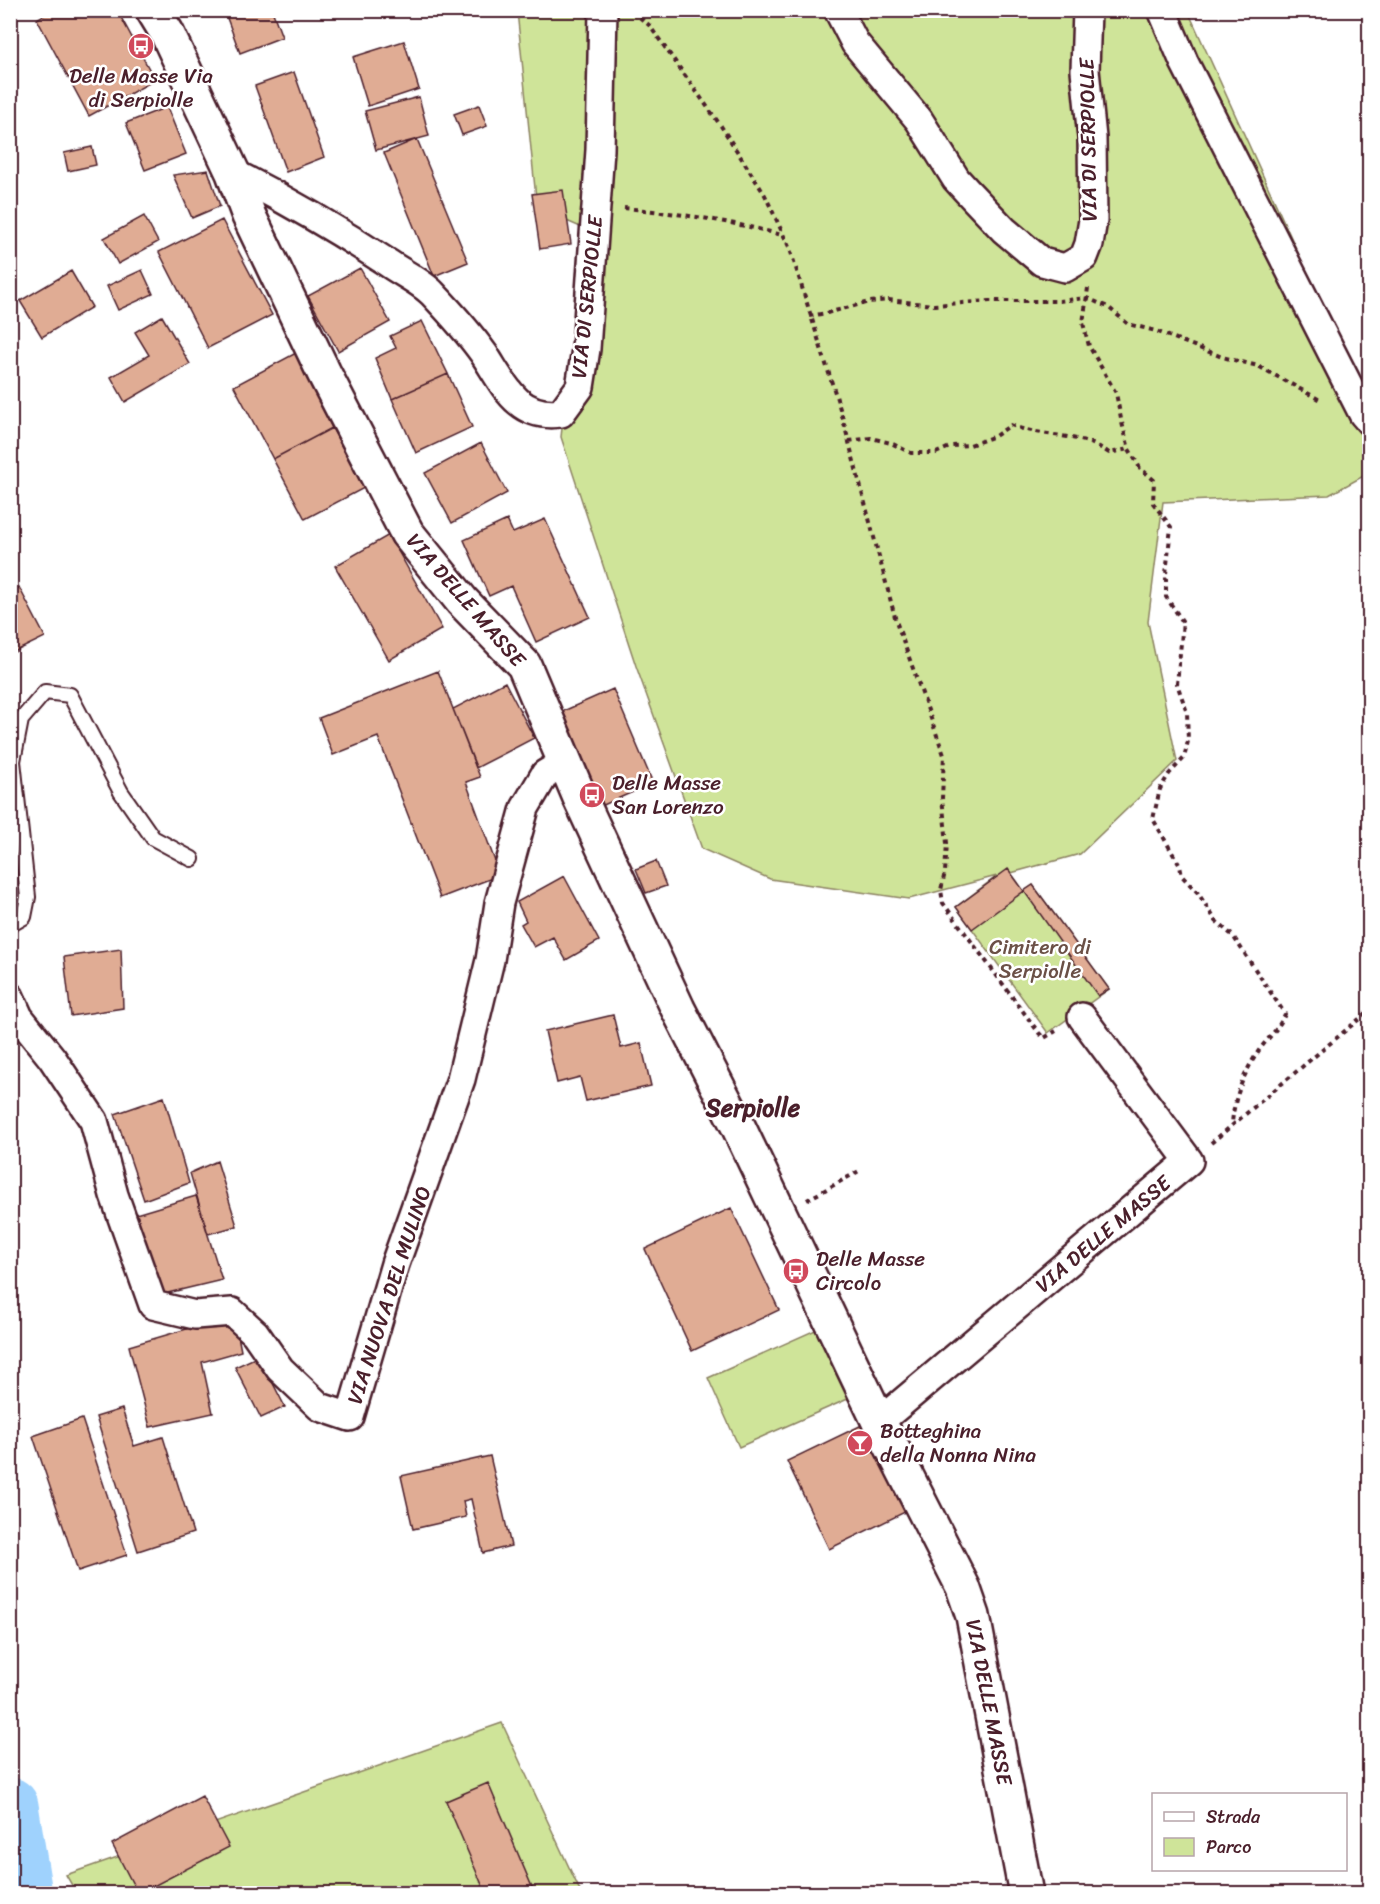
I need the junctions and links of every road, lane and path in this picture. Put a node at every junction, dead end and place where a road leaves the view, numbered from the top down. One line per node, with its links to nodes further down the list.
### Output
1 (153, 10): 7 (street, VIA DELLE MASSE)
2 (603, 10): 8 (street, VIA DI SERPIOLLE)
3 (626, 10): 9 (path)
4 (838, 10): 10 (street)
5 (1087, 10): 10 (street, VIA DI SERPIOLLE)
6 (1162, 10): 13 (street)
7 (233, 173): 8 (street, VIA DI SERPIOLLE); 16 (street, VIA DELLE MASSE)
8 (596, 206): 9 (path)
9 (783, 235): 12 (path)
10 (1084, 257): 11 (path)
11 (1087, 298): 12 (path); 13 (path); 15 (path)
12 (809, 316): 14 (path)
13 (1366, 418)
14 (849, 441): 15 (path); 21 (path)
15 (1129, 449): 22 (path)
16 (565, 762): 19 (street, VIA NUOVA DEL MULINO); 26 (street, VIA DELLE MASSE)
17 (192, 859): 18 (lane)
18 (10, 925)
19 (10, 997)
20 (1370, 1010): 22 (path)
21 (1082, 1017): 23 (street, VIA DELLE MASSE)
22 (1233, 1125): 23 (path)
23 (1189, 1161): 26 (street, VIA DELLE MASSE)
24 (859, 1171): 25 (path)
25 (811, 1197)
26 (879, 1422): 27 (street, VIA DELLE MASSE)
27 (1026, 1893)

